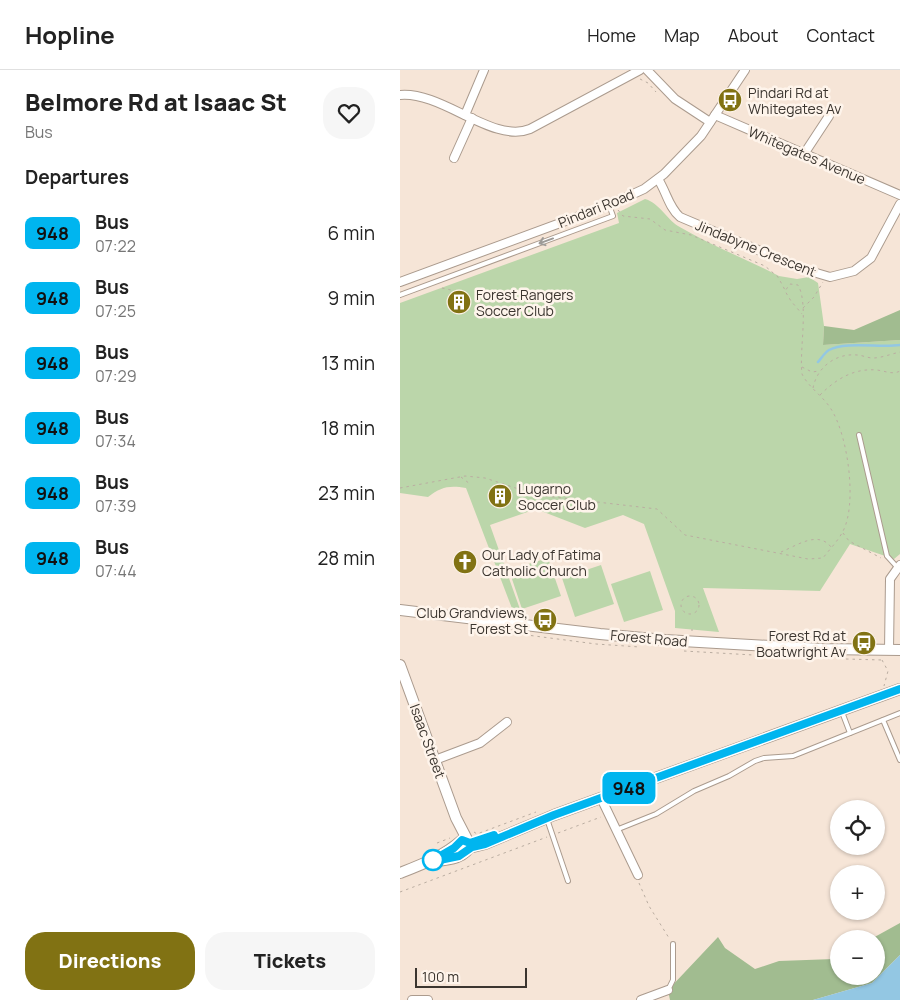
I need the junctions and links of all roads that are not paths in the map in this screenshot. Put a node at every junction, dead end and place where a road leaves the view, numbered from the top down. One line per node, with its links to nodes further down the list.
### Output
1 (484, 70): 6 (street)
2 (640, 70): 6 (street)
3 (646, 70): 8 (street, Whitegates Avenue)
4 (745, 70): 8 (street, Pindari Road)
5 (400, 95): 6 (street)
6 (468, 116): 10 (street)
7 (829, 116): 9 (street)
8 (713, 118): 9 (street, Whitegates Avenue); 11 (street, Pindari Road)
9 (804, 154): 12 (street, Whitegates Avenue)
10 (454, 158)
11 (658, 179): 13 (street, Jindabyne Crescent); 14 (street, Pindari Road)
12 (900, 195)
13 (900, 204)
14 (610, 209): 15 (street, Pindari Road); 16 (lane, one-way to 16)
15 (400, 282)
16 (400, 295)
17 (859, 435): 18 (lane)
18 (899, 566): 20 (street)
19 (400, 610): 20 (street, Forest Road)
20 (884, 650): 21 (street, Forest Road)
21 (900, 650)
22 (400, 664): 29 (street, Isaac Street)
23 (900, 689): 24 (street)
24 (841, 710): 28 (lane); 31 (street)
25 (900, 713): 26 (lane)
26 (883, 720): 28 (lane); 30 (lane)
27 (507, 722): 29 (street)
28 (850, 733): 33 (lane)
29 (435, 760): 34 (street, Isaac Street)
30 (900, 760)
31 (601, 798): 32 (street); 33 (street)
32 (546, 818): 34 (street); 37 (lane)
33 (616, 830): 36 (street)
34 (463, 844): 35 (street)
35 (400, 873)
36 (638, 875)
37 (568, 881)
38 (673, 944): 39 (lane)
39 (668, 990): 42 (street)
40 (412, 1000): 41 (street)
41 (428, 1000)
42 (640, 1000)

